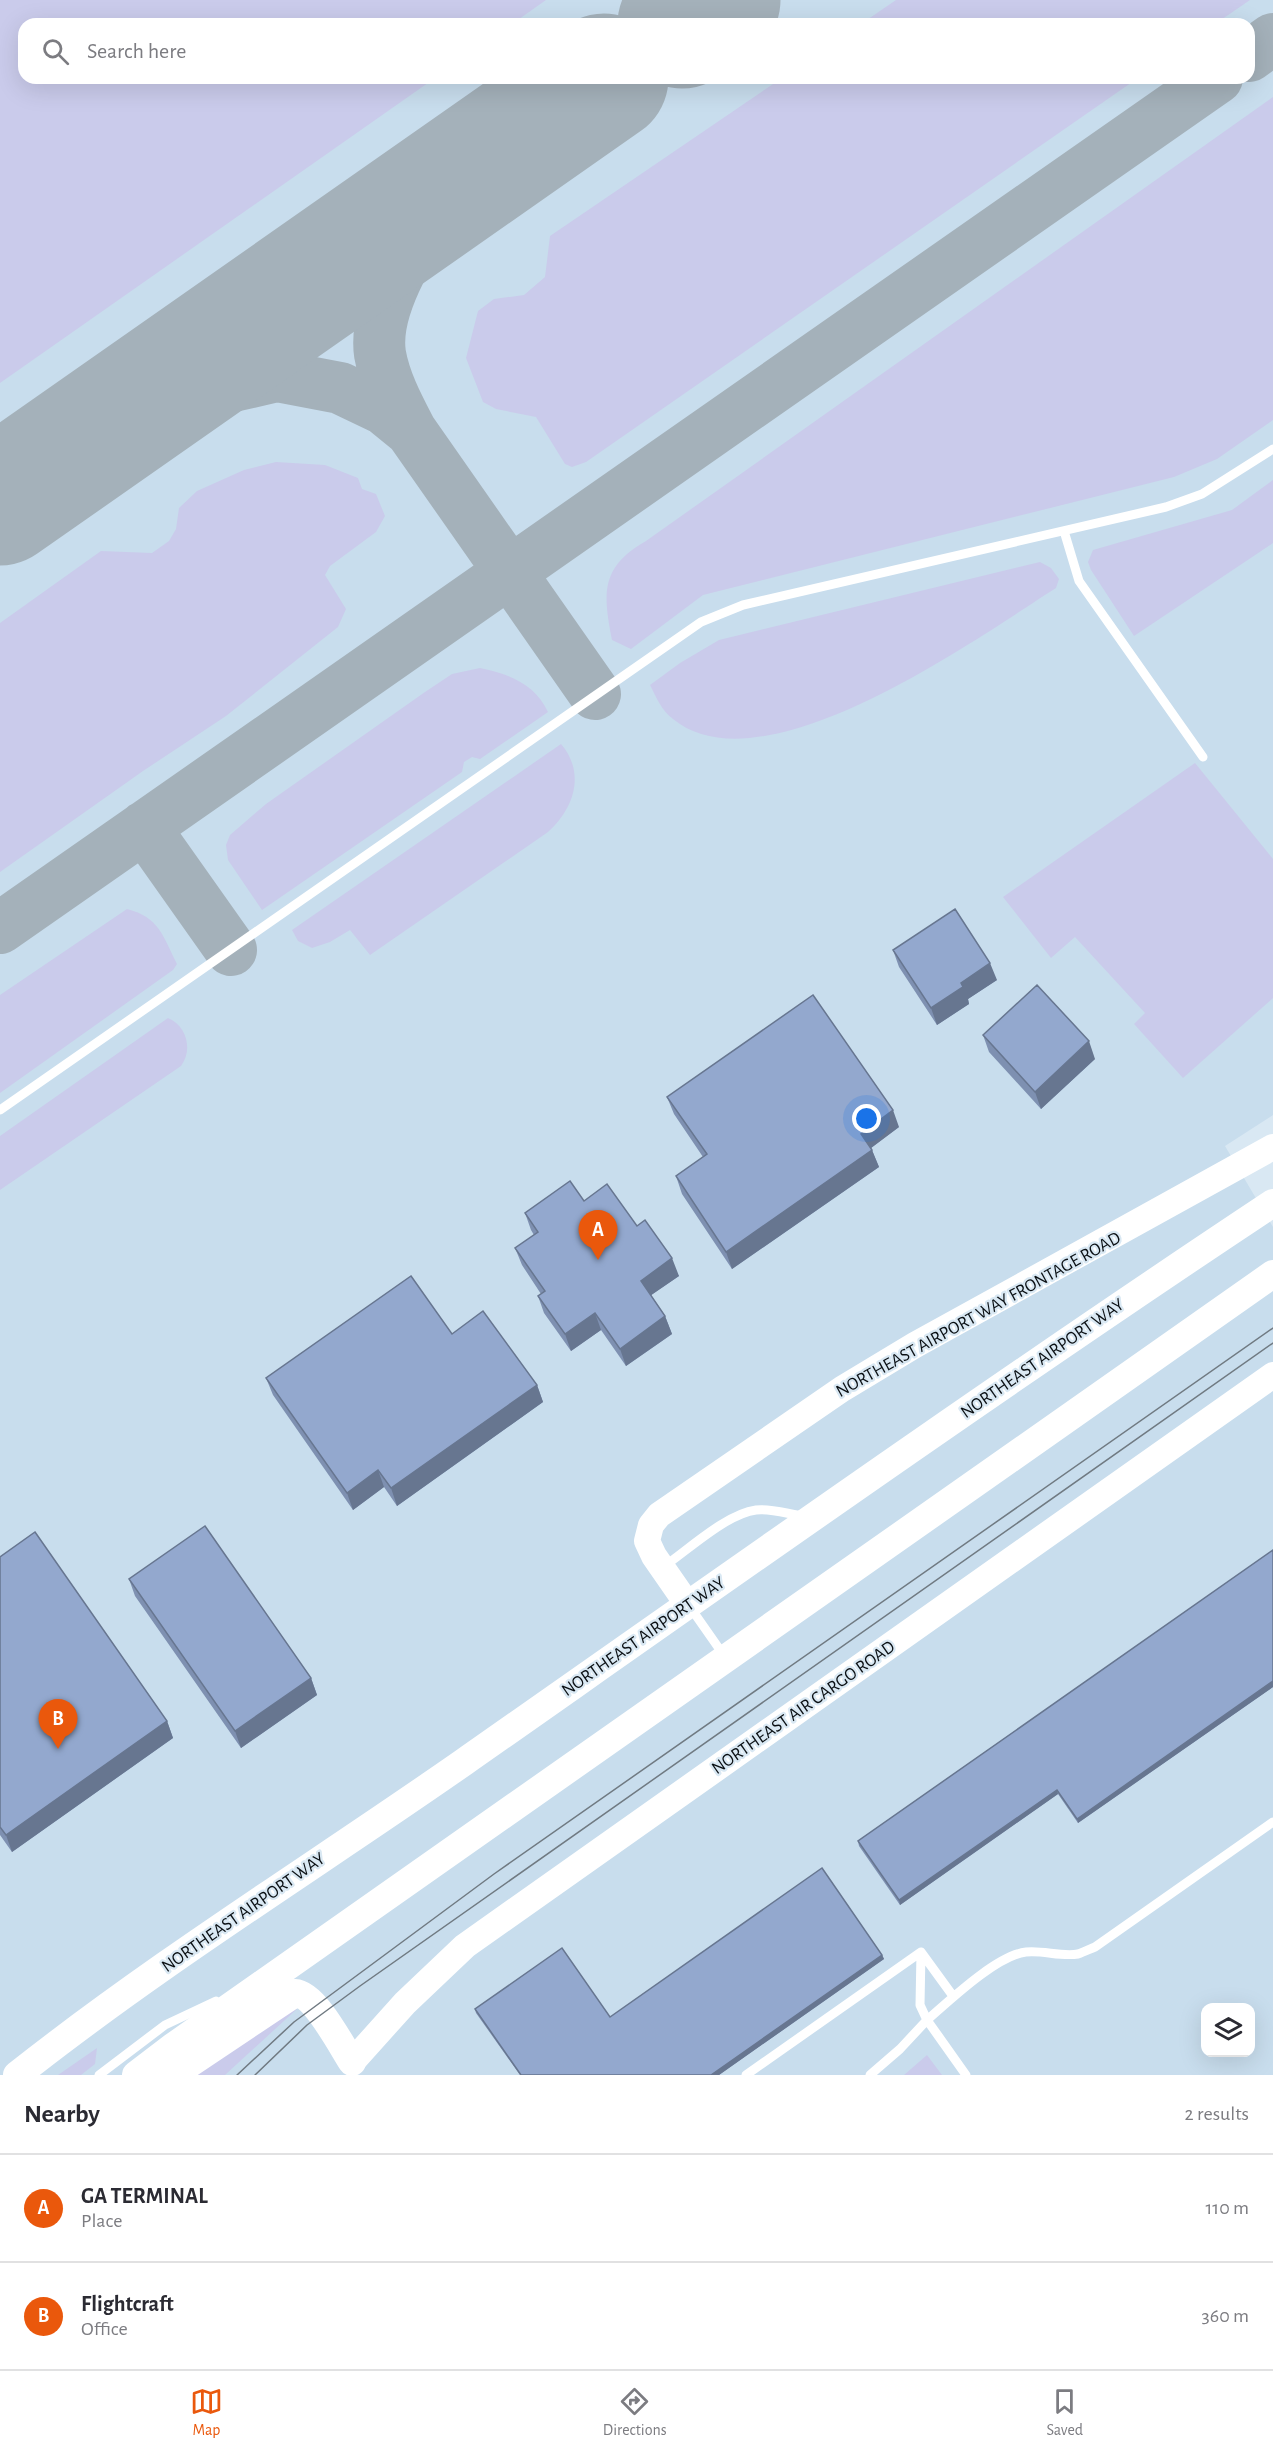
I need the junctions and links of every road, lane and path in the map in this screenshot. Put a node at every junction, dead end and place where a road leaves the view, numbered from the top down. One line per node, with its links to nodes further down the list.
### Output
1 (1273, 449): 2 (lane)
2 (1064, 531): 3 (lane); 4 (lane)
3 (1203, 757)
4 (0, 1110)
5 (1273, 1147): 10 (street, NORTHEAST AIRPORT WAY FRONTAGE ROAD)
6 (1273, 1203): 9 (main road, NORTHEAST AIRPORT WAY)
7 (1273, 1274): 12 (main road)
8 (1273, 1375): 18 (street, NORTHEAST AIR CARGO ROAD)
9 (814, 1518): 10 (lane); 11 (main road, NORTHEAST AIRPORT WAY)
10 (662, 1568): 11 (street, NORTHEAST AIRPORT WAY FRONTAGE ROAD)
11 (688, 1605): 12 (lane); 20 (main road, NORTHEAST AIRPORT WAY)
12 (726, 1659): 15 (main road)
13 (1273, 1822): 16 (lane)
14 (921, 1953): 16 (lane); 17 (lane); 22 (lane)
15 (288, 1966): 19 (main road); 21 (lane)
16 (953, 1996): 17 (lane)
17 (927, 2020): 23 (lane); 24 (lane)
18 (352, 2062): 19 (main road)
19 (138, 2074)
20 (17, 2075)
21 (99, 2075)
22 (746, 2075)
23 (870, 2075)
24 (966, 2075)

